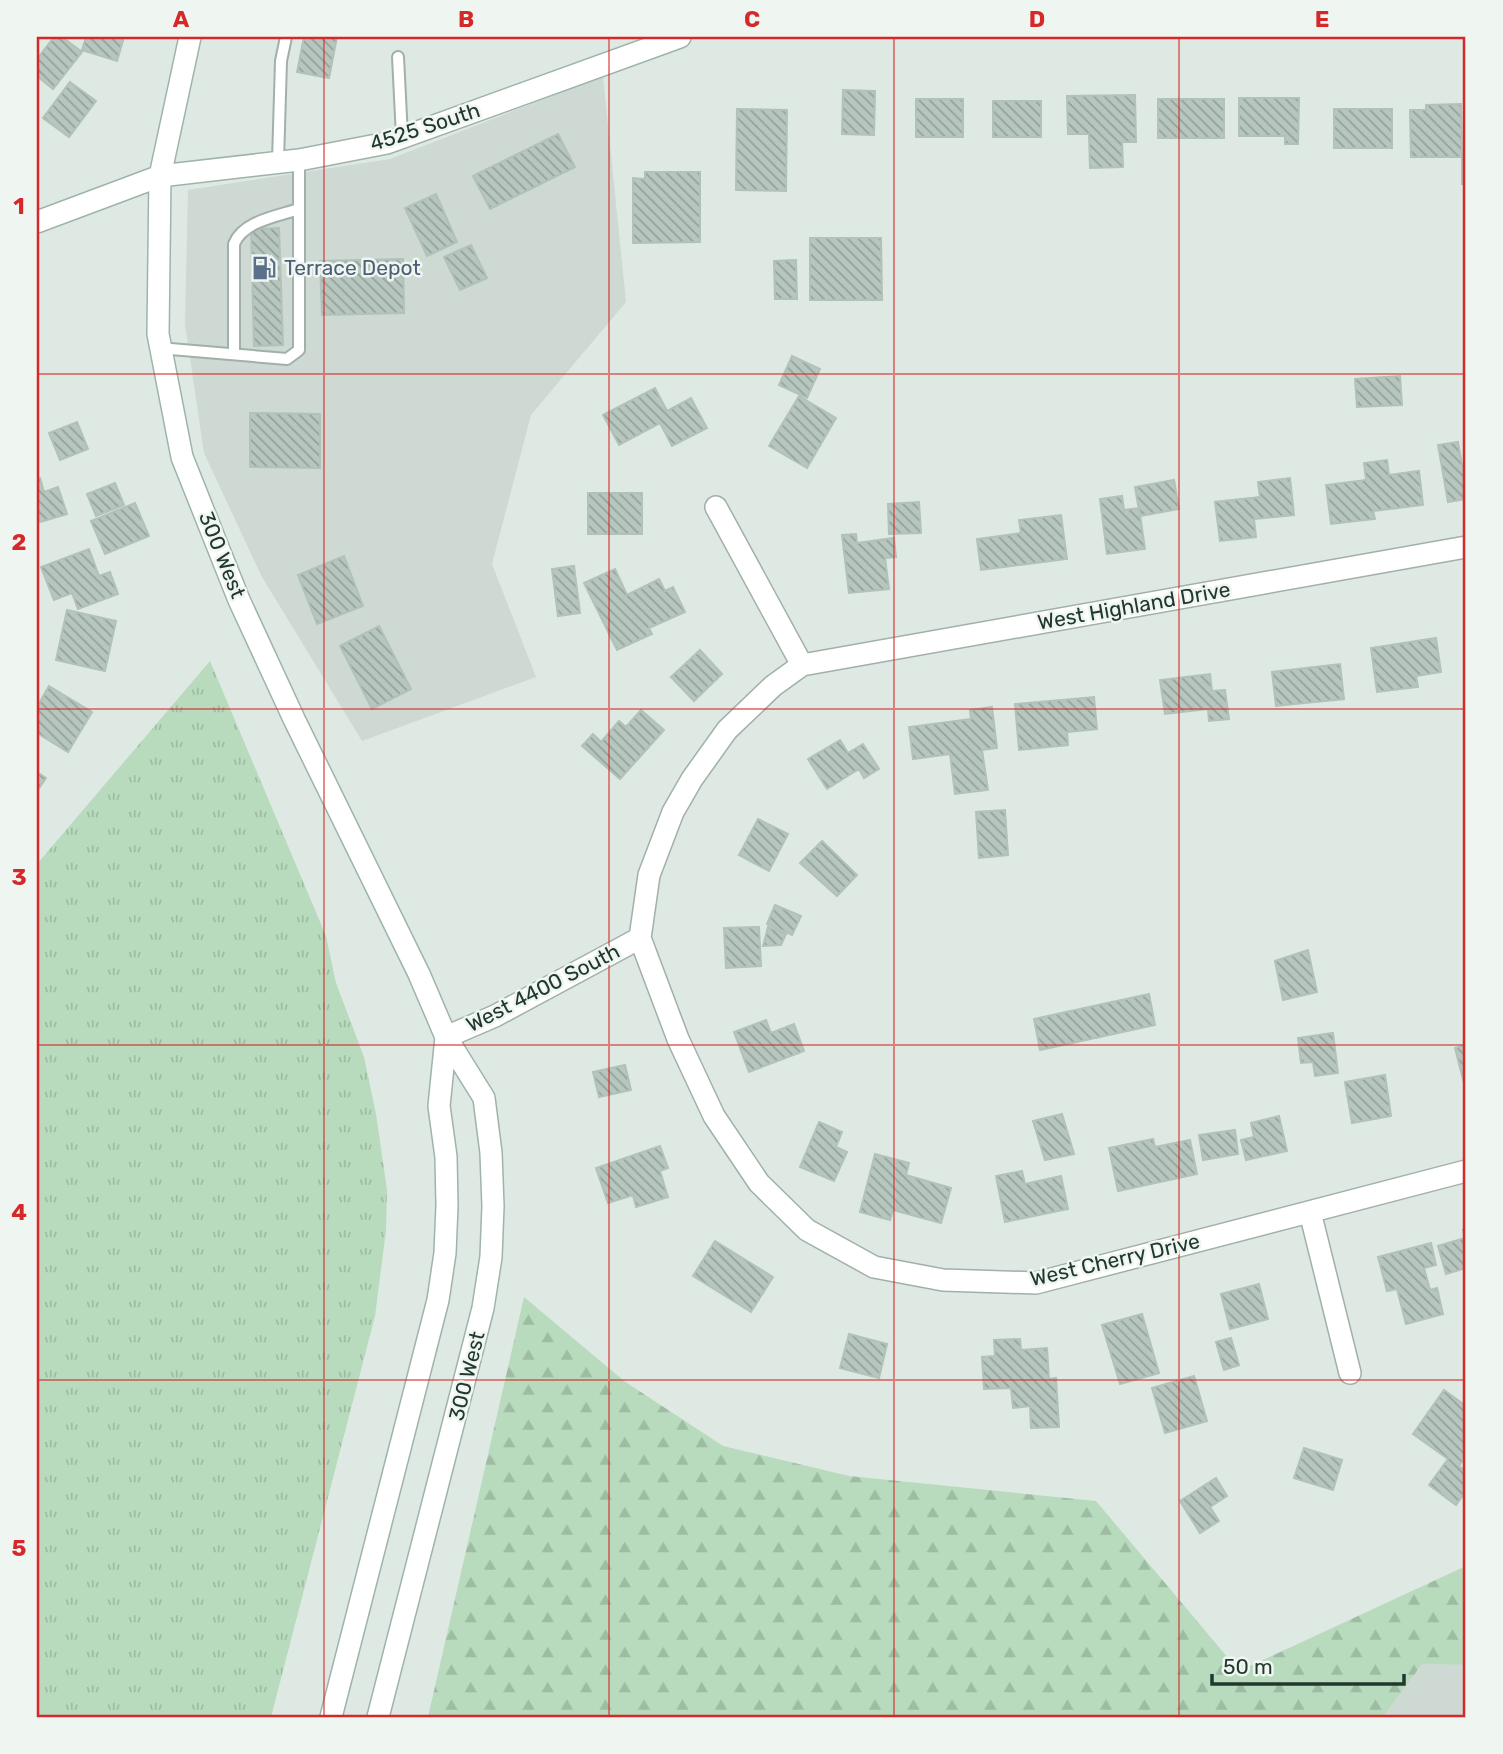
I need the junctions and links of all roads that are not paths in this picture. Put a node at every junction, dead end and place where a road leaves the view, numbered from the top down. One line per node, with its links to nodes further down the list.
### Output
1 (190, 37): 7 (street, 300 West)
2 (285, 37): 6 (lane)
3 (680, 37): 5 (street, 4525 South)
4 (398, 57): 5 (lane)
5 (401, 137): 6 (street, 4525 South)
6 (288, 160): 7 (street, 4525 South); 8 (lane)
7 (160, 176): 9 (street, 4525 South); 10 (street, 300 West)
8 (299, 209): 11 (lane); 11 (lane)
9 (37, 222)
10 (159, 348): 11 (lane); 16 (street, 300 West)
11 (234, 354)
12 (716, 507): 14 (street)
13 (1466, 547): 14 (street, West Highland Drive)
14 (802, 665): 15 (street, West Highland Drive)
15 (639, 938): 16 (street, West 4400 South); 18 (street, West Cherry Drive)
16 (446, 1037): 20 (street, 300 West); 21 (street, 300 West)
17 (1466, 1171): 18 (street, West Cherry Drive)
18 (1310, 1212): 19 (street)
19 (1350, 1373)
20 (331, 1717)
21 (378, 1717)

